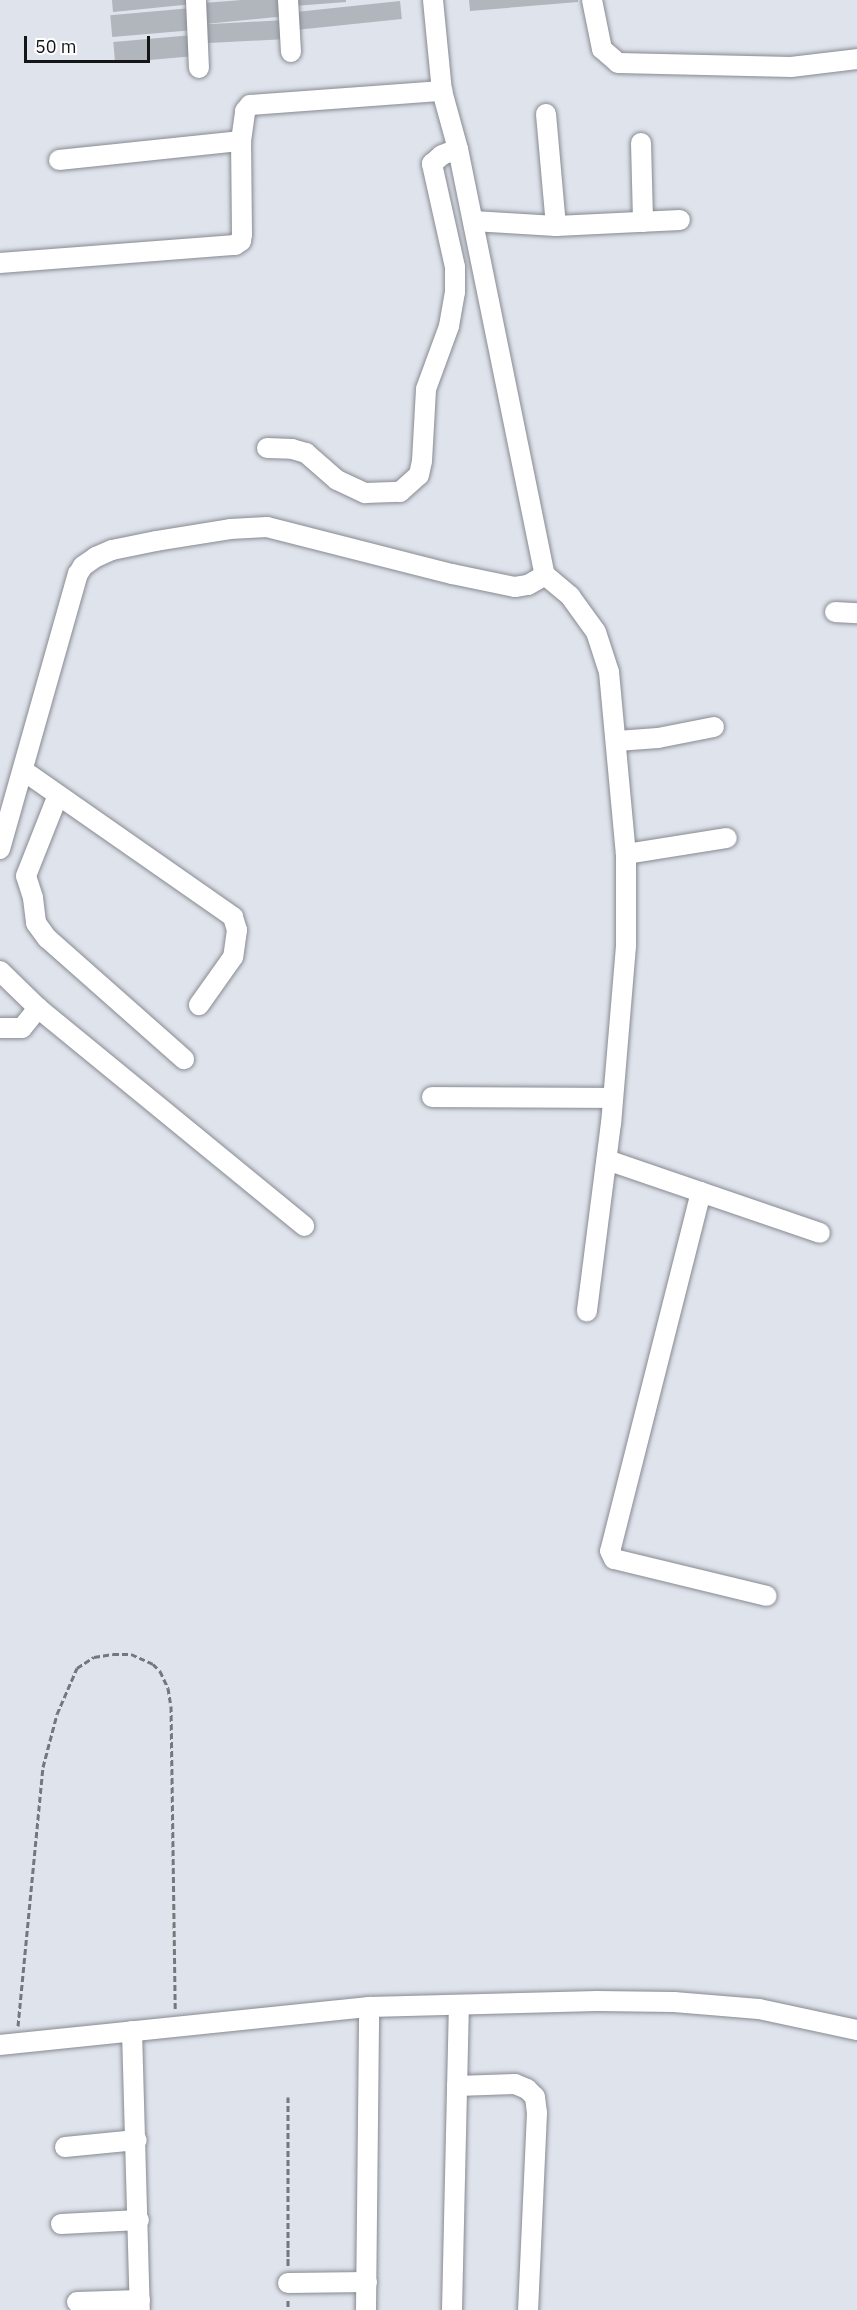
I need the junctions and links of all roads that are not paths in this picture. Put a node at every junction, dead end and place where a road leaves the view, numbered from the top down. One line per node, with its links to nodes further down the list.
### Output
1 (196, 0): 7 (street)
2 (288, 0): 5 (street)
3 (433, 0): 8 (street)
4 (592, 0): 6 (street)
5 (291, 52)
6 (857, 59)
7 (199, 68)
8 (442, 91): 10 (street); 12 (street)
9 (546, 114): 17 (street)
10 (241, 141): 13 (street); 18 (street)
11 (641, 143): 16 (street)
12 (458, 148): 15 (street); 19 (street)
13 (59, 160)
14 (680, 220): 16 (street)
15 (473, 221): 17 (street); 20 (street)
16 (643, 222): 17 (street)
17 (556, 226)
18 (0, 263)
19 (267, 448)
20 (546, 575): 24 (street); 25 (street)
21 (835, 612): 22 (street)
22 (857, 613)
23 (714, 726): 24 (street)
24 (617, 741): 29 (street)
25 (24, 771): 26 (street); 28 (street)
26 (58, 795): 31 (street); 34 (street)
27 (727, 838): 29 (street)
28 (0, 849)
29 (626, 854): 36 (street)
30 (0, 971): 32 (street)
31 (199, 1005)
32 (38, 1008): 33 (street); 39 (street)
33 (0, 1028)
34 (184, 1059)
35 (432, 1097): 36 (street)
36 (614, 1098): 37 (street)
37 (607, 1160): 38 (street); 41 (street)
38 (701, 1192): 40 (street); 42 (street)
39 (304, 1226)
40 (820, 1233)
41 (587, 1311)
42 (767, 1596)
43 (459, 2005): 44 (street); 45 (street); 48 (street)
44 (369, 2007): 46 (street); 53 (street)
45 (857, 2030)
46 (132, 2031): 47 (street); 49 (street)
47 (8, 2044)
48 (457, 2086): 58 (street); 59 (street)
49 (137, 2140): 50 (street); 51 (street)
50 (65, 2148)
51 (139, 2220): 52 (street); 56 (street)
52 (61, 2224)
53 (367, 2282): 54 (street); 57 (street)
54 (288, 2283)
55 (78, 2302): 56 (street)
56 (140, 2305)
57 (366, 2310)
58 (452, 2310)
59 (528, 2310)

